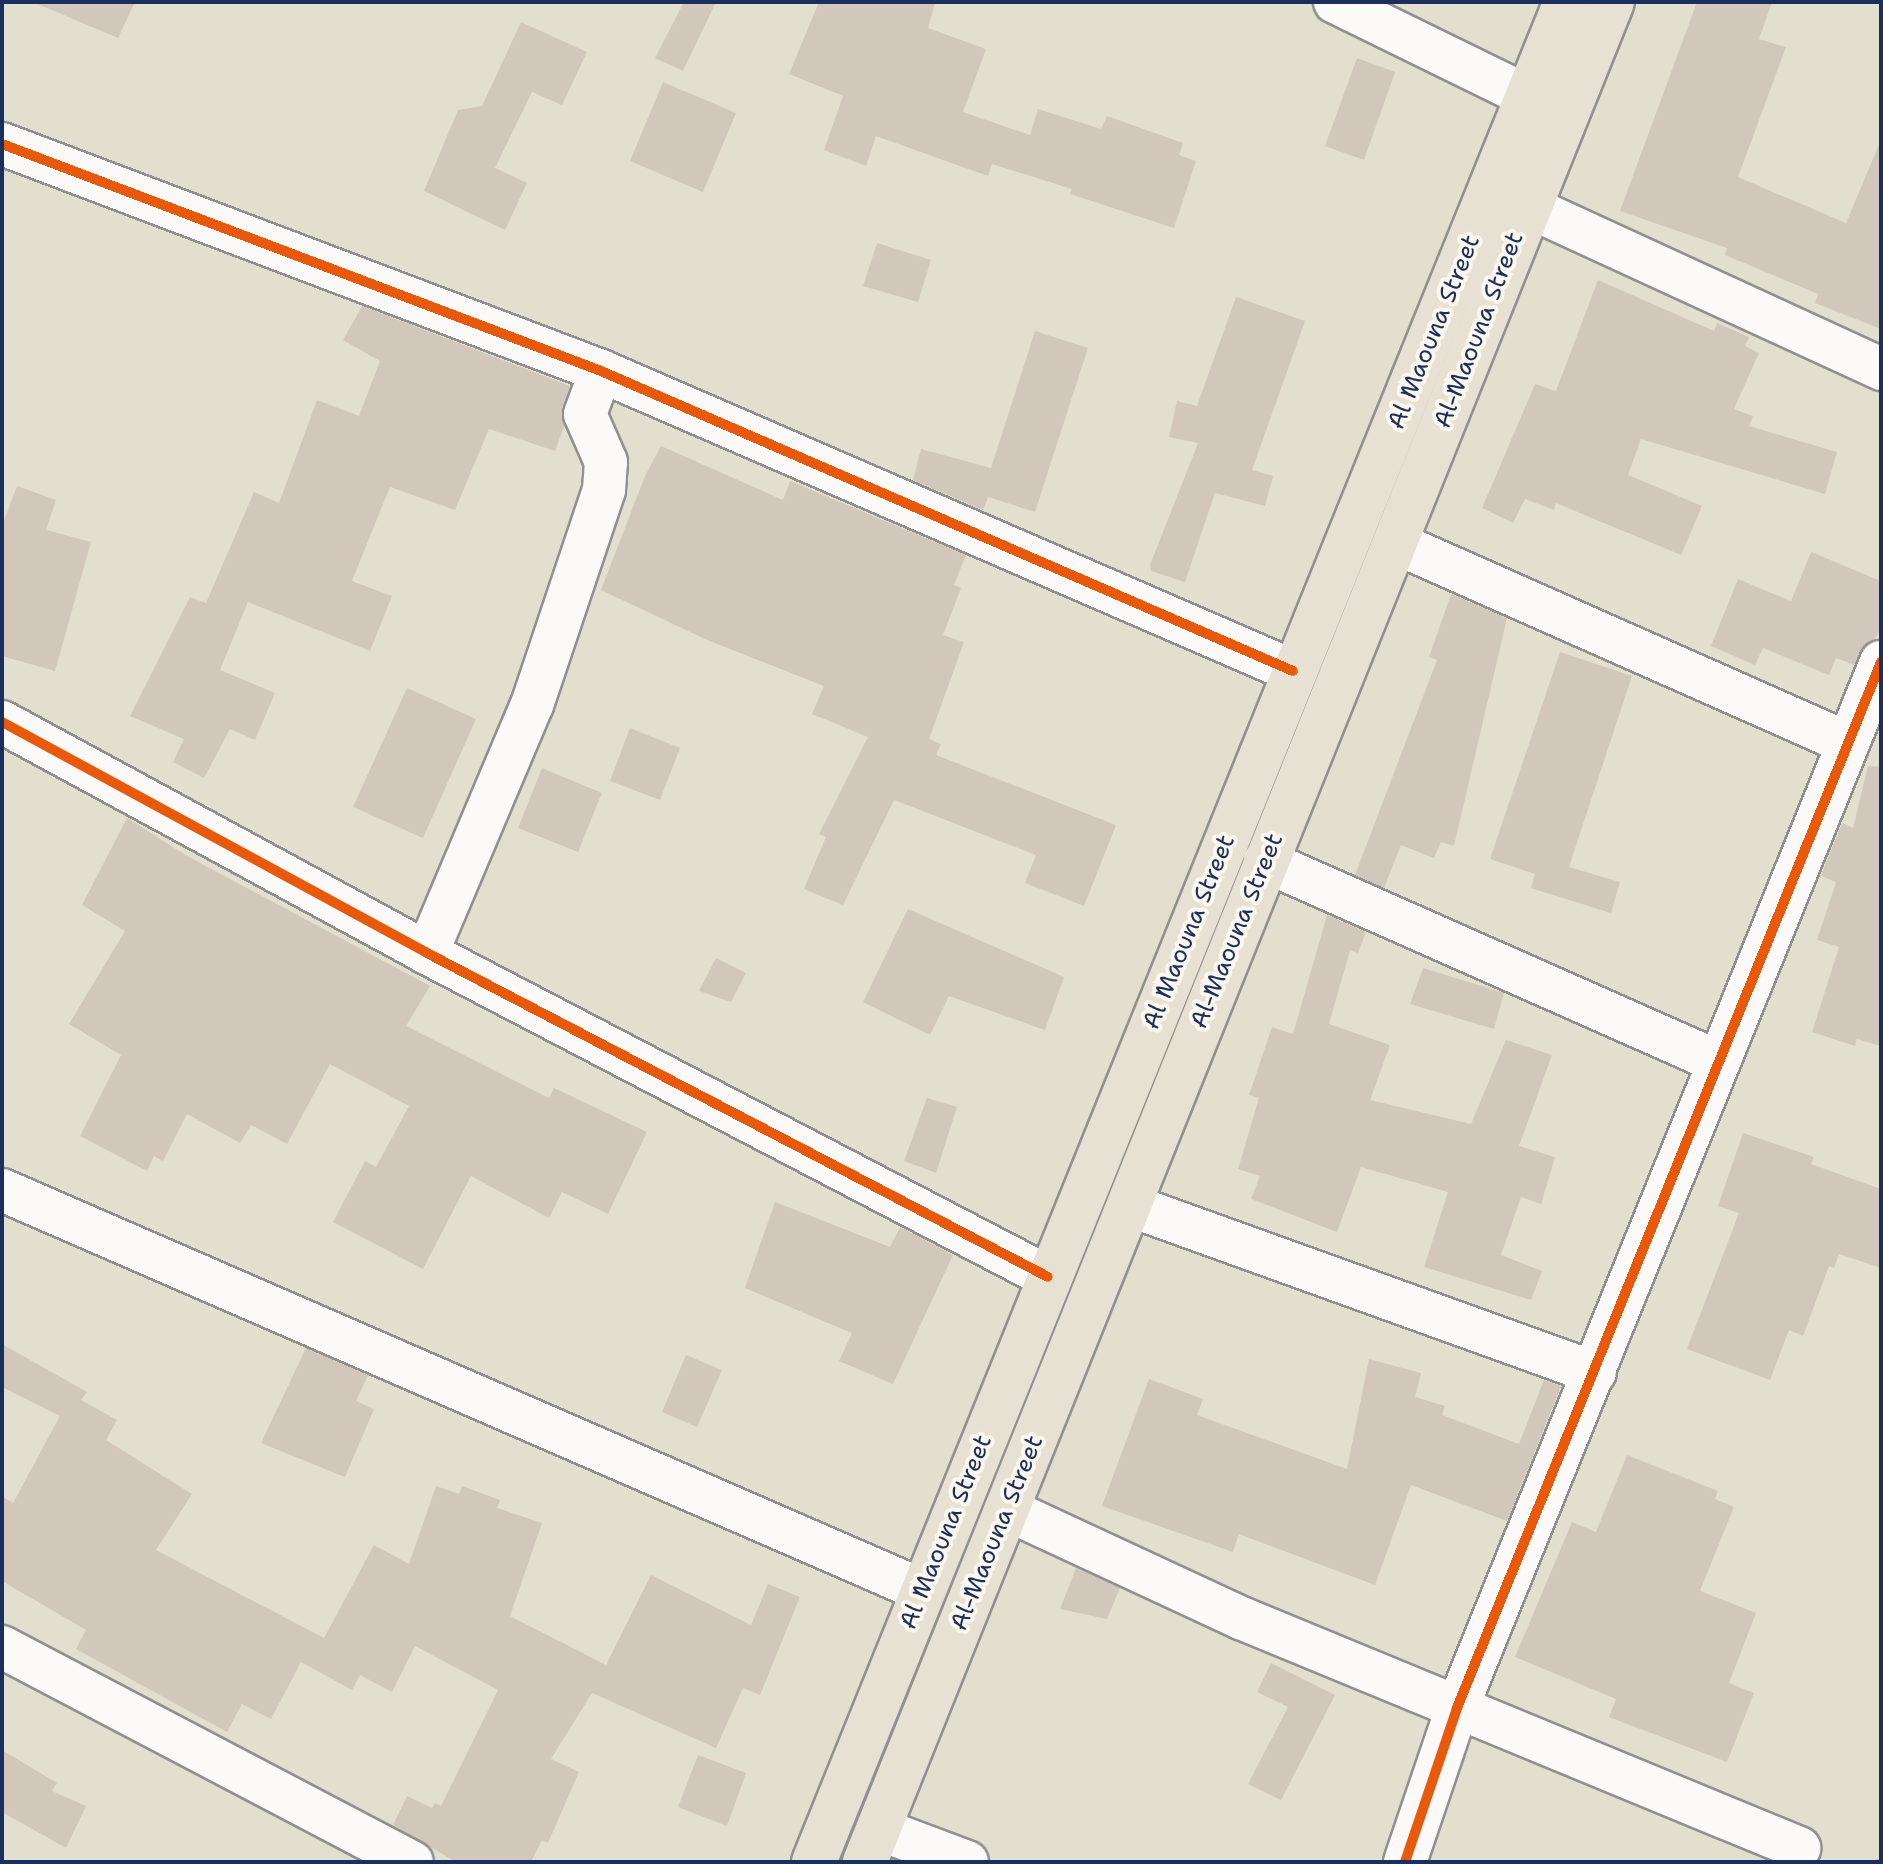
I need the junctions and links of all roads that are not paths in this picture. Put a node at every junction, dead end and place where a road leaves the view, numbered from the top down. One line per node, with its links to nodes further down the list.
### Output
1 (1335, 2): 4 (street)
2 (1566, 2): 4 (highway, Al Maouna Street)
3 (1612, 2): 4 (highway, Al-Maouna Street)
4 (1548, 106): 6 (highway, Al-Maouna Street); 11 (highway, Al Maouna Street)
5 (2, 144): 8 (street)
6 (1527, 206): 7 (street); 9 (highway, Al-Maouna Street)
7 (1881, 369)
8 (601, 371): 11 (street); 15 (street)
9 (1396, 543): 13 (street); 14 (highway, Al-Maouna Street)
10 (1881, 662): 13 (street)
11 (1293, 671): 16 (highway, Al Maouna Street)
12 (2, 722): 15 (street)
13 (1845, 742): 18 (street)
14 (1265, 861): 17 (highway, Al-Maouna Street); 18 (street)
15 (427, 953): 21 (street)
16 (1161, 1002): 17 (highway); 21 (highway, Al Maouna Street)
17 (1202, 1018): 20 (highway, Al-Maouna Street)
18 (1718, 1062): 22 (street)
19 (5, 1199): 24 (street)
20 (1129, 1205): 22 (street); 23 (highway, Al-Maouna Street)
21 (1048, 1277): 24 (highway, Al Maouna Street)
22 (1595, 1373): 26 (street)
23 (1006, 1509): 26 (street); 27 (highway, Al-Maouna Street)
24 (924, 1591): 30 (highway, Al Maouna Street)
25 (2, 1647): 29 (street)
26 (1457, 1708): 28 (street); 32 (street)
27 (872, 1845): 31 (street)
28 (1799, 1848)
29 (412, 1862)
30 (814, 1862)
31 (967, 1862)
32 (1405, 1862)

